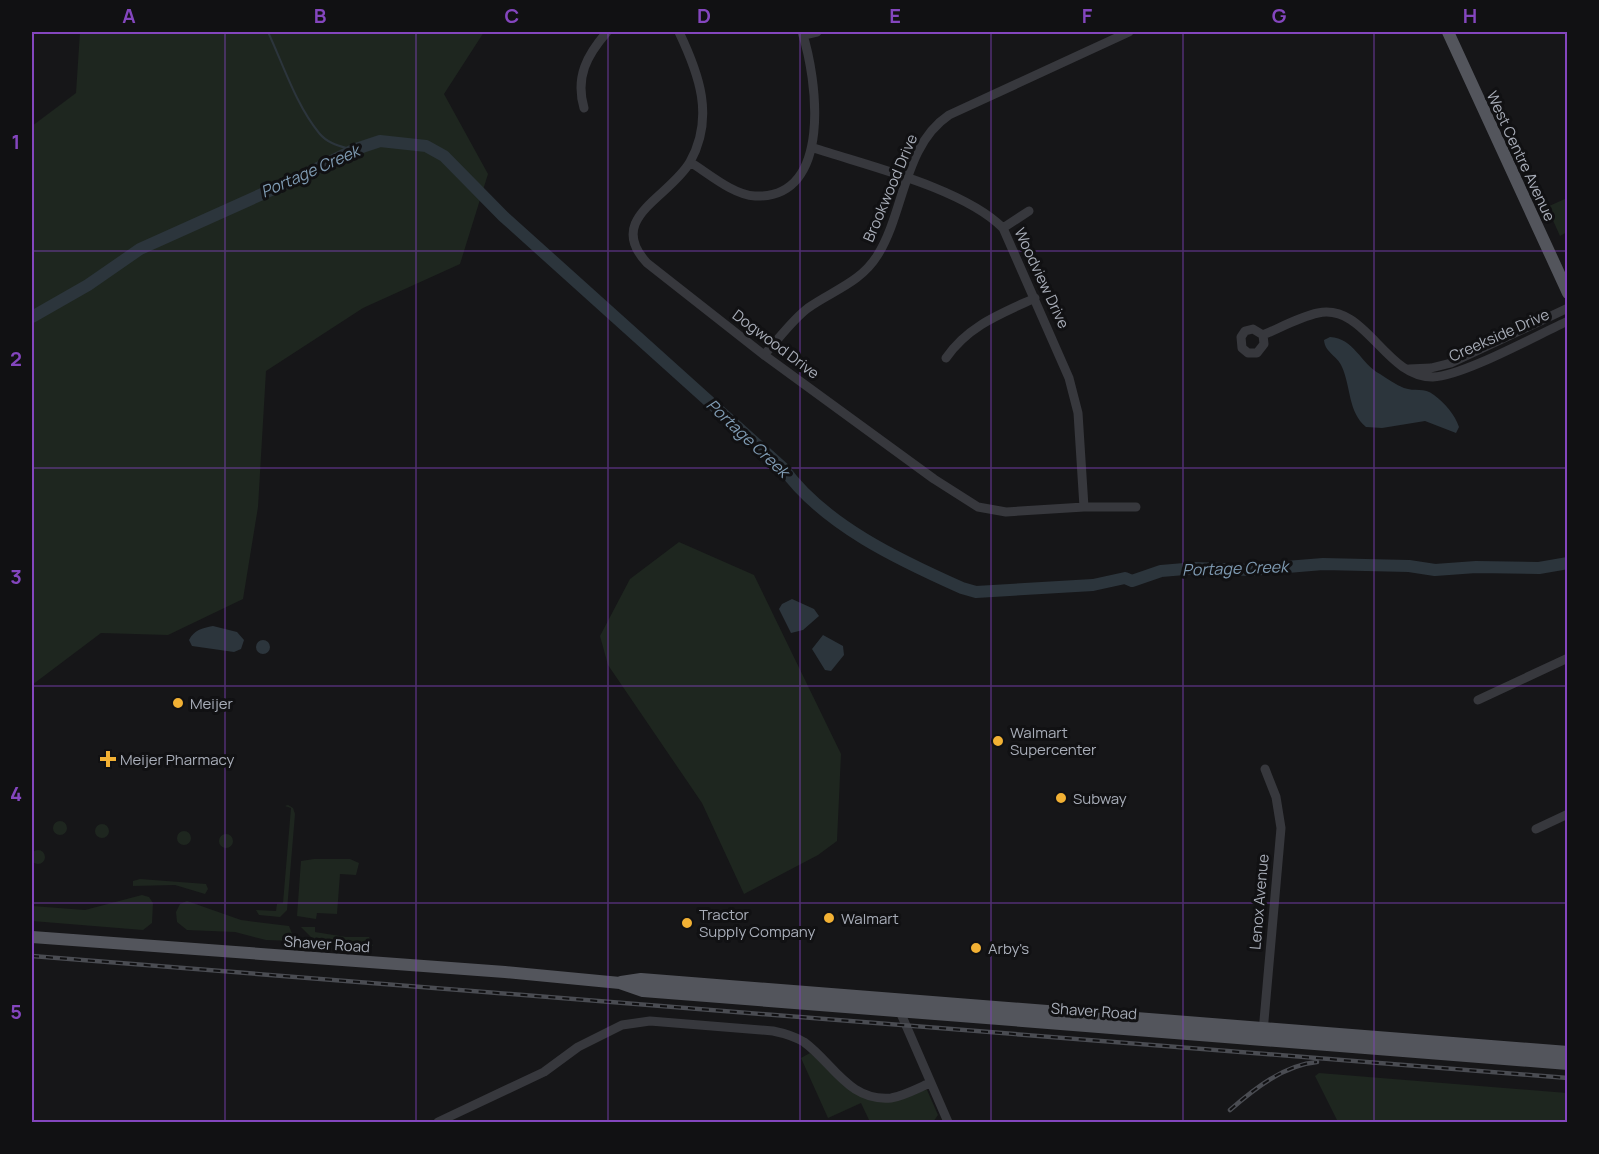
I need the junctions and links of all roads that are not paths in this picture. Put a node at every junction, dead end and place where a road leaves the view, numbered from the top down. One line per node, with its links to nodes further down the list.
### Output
1 (607, 32): 7 (street)
2 (679, 32): 9 (street, Dogwood Drive)
3 (817, 32): 6 (street)
4 (1129, 32): 10 (street, Brookwood Drive)
5 (1448, 32): 13 (main road, West Centre Avenue)
6 (803, 33): 8 (street)
7 (584, 108)
8 (814, 148): 9 (street); 10 (street, Woodview Drive)
9 (690, 162): 20 (street, Dogwood Drive)
10 (907, 179): 12 (street, Woodview Drive); 20 (street, Brookwood Drive)
11 (1029, 211): 12 (street)
12 (1003, 228): 14 (street, Woodview Drive)
13 (1568, 293)
14 (1035, 298): 21 (street); 23 (street, Woodview Drive)
15 (1568, 308): 18 (street, Creekside Drive)
16 (1568, 321): 19 (street, Creekside Drive)
17 (1263, 335): 22 (street, Creekside Drive)
18 (1506, 337): 19 (street); 22 (street, Creekside Drive)
19 (1510, 347): 22 (street, Creekside Drive)
20 (764, 355): 23 (street, Dogwood Drive)
21 (946, 358)
22 (1462, 364)
23 (1084, 507): 24 (street, Dogwood Drive)
24 (1136, 507)
25 (1568, 658): 26 (street)
26 (1478, 700)
27 (1265, 769): 34 (street, Lenox Avenue)
28 (1568, 814): 29 (street)
29 (1536, 829)
30 (32, 937): 31 (main road, Shaver Road)
31 (620, 983): 32 (main road, Shaver Road); 33 (main road, Shaver Road)
32 (893, 997): 33 (street); 34 (main road, Shaver Road)
33 (900, 1011): 35 (main road, Shaver Road); 38 (street)
34 (1263, 1027): 35 (street, Lenox Avenue); 36 (main road, Shaver Road)
35 (1262, 1040): 37 (main road, Shaver Road)
36 (1568, 1052)
37 (1568, 1064)
38 (930, 1083): 39 (street); 40 (street)
39 (438, 1122)
40 (948, 1122)

